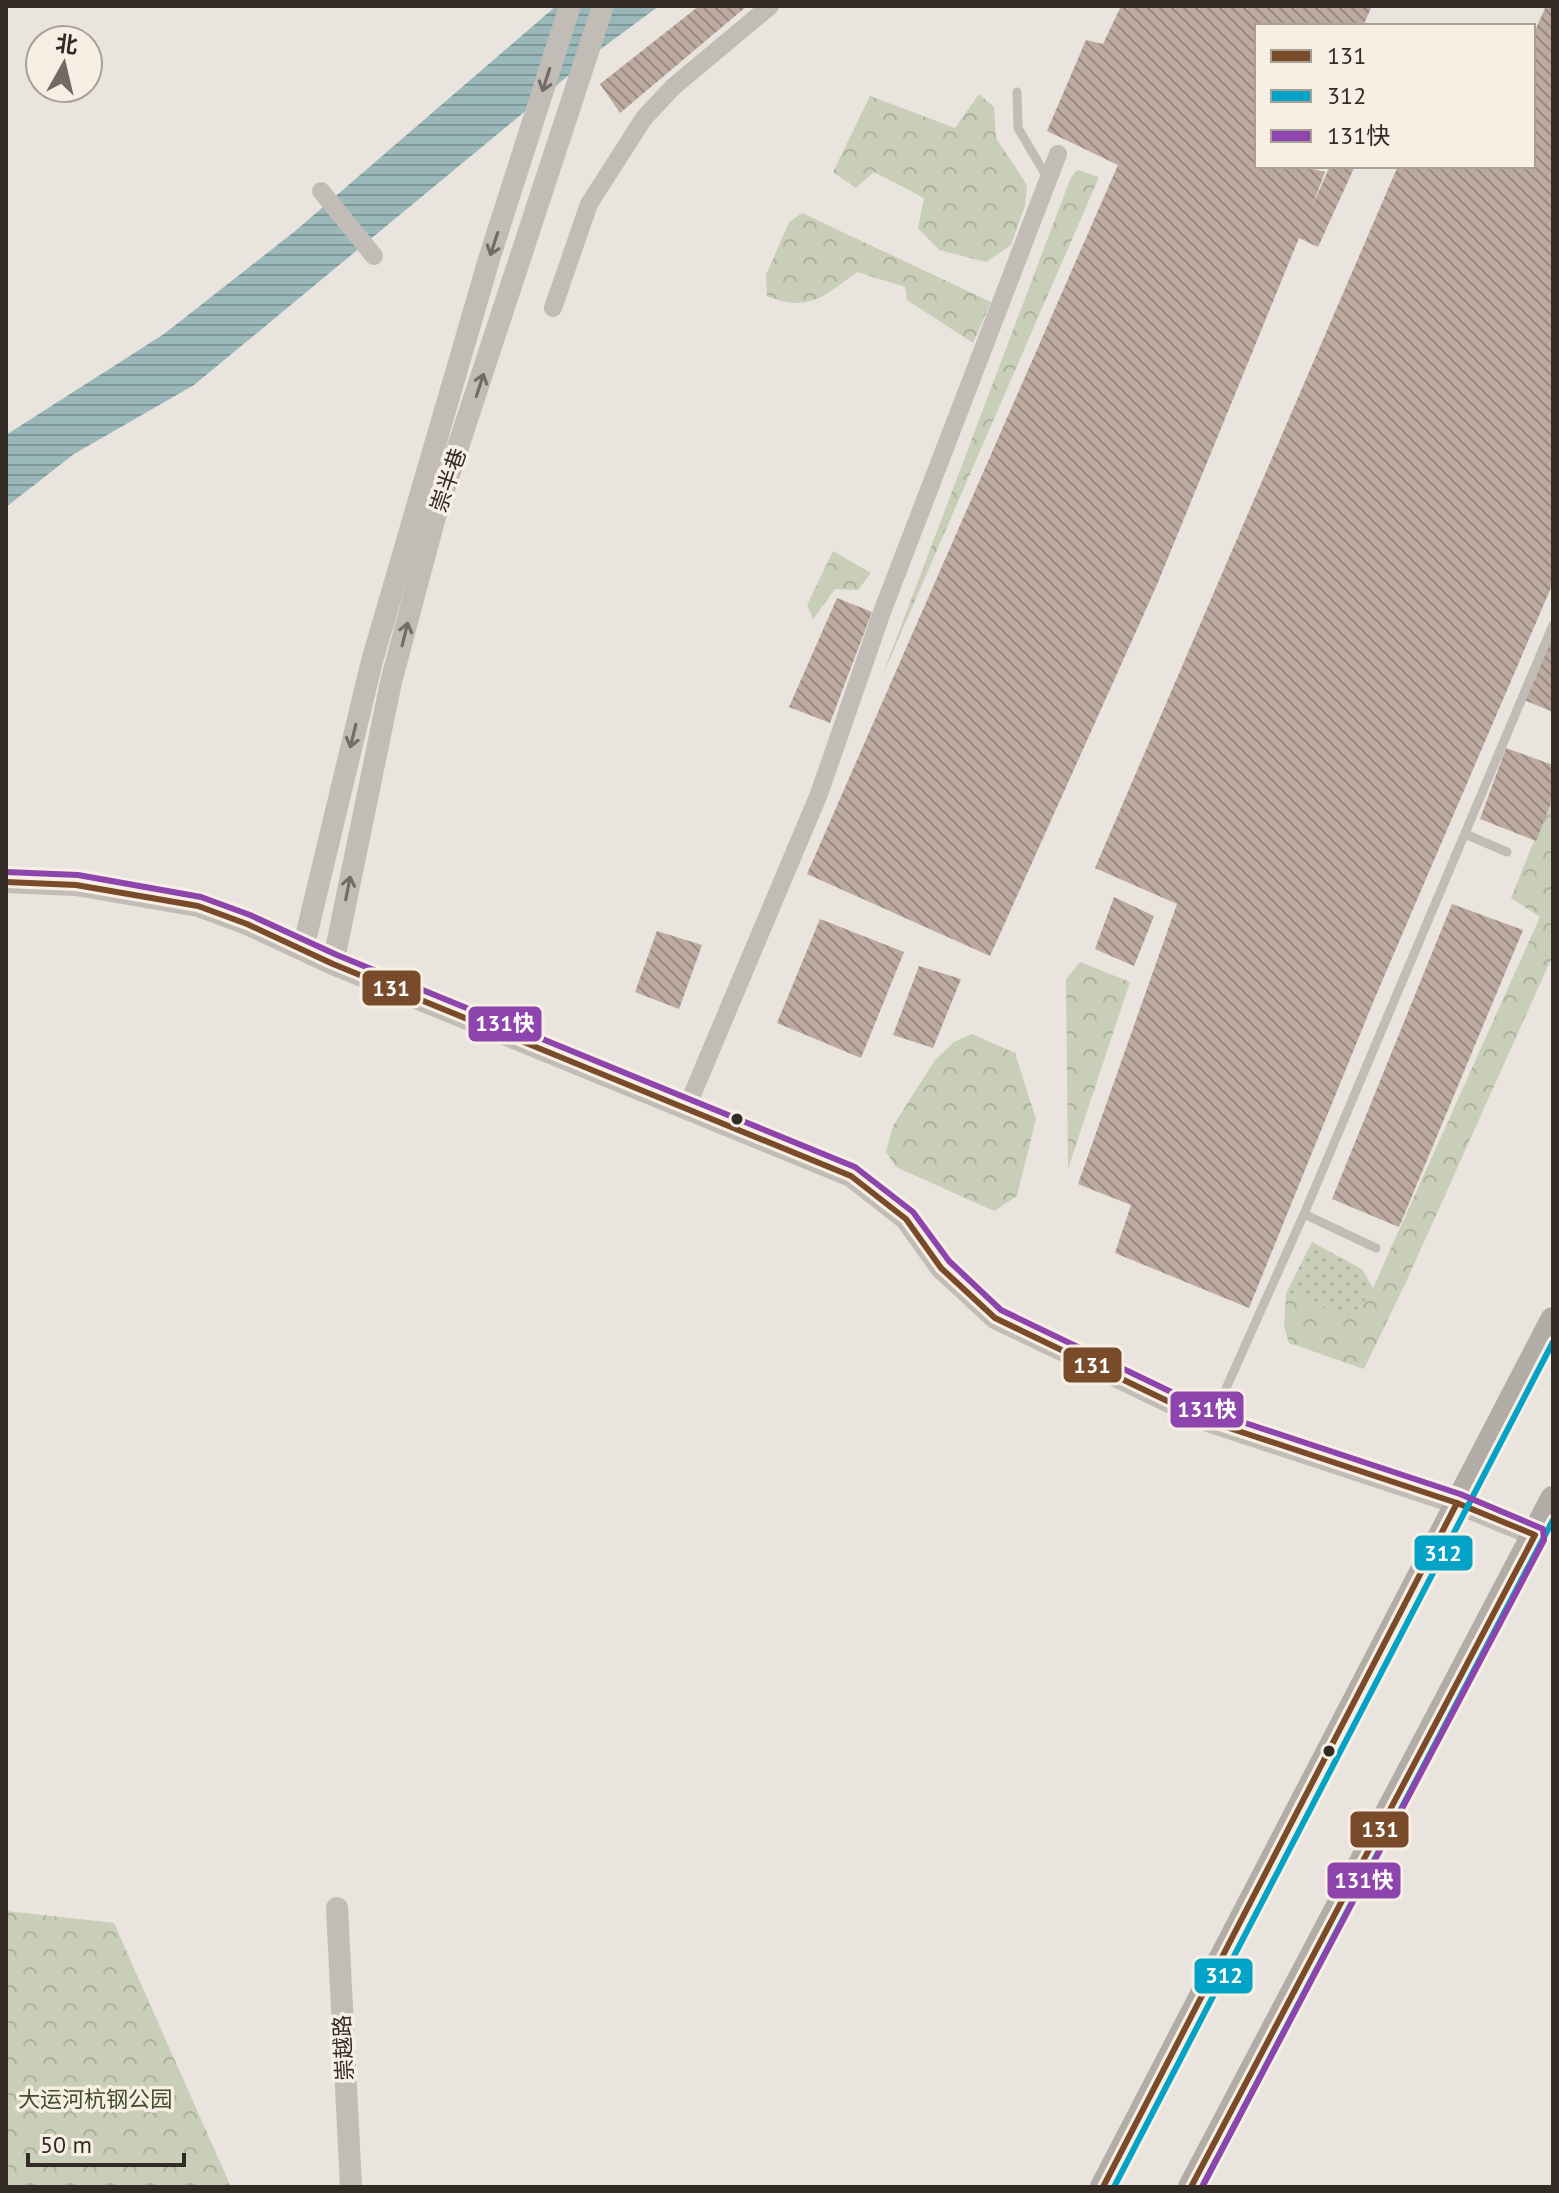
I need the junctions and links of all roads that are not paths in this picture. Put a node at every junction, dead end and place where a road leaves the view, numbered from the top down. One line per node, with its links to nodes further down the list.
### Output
1 (570, 6): 14 (street, 崇半巷, one-way to 14)
2 (603, 6): 15 (street, 崇半巷, one-way to 2)
3 (770, 6): 9 (street)
4 (1017, 92): 6 (lane)
5 (1058, 154): 6 (street)
6 (1048, 179): 16 (street)
7 (321, 191): 8 (street)
8 (374, 256)
9 (553, 308)
10 (1553, 625): 11 (lane)
11 (1465, 834): 12 (lane); 17 (lane)
12 (1507, 852)
13 (6, 882): 14 (street)
14 (303, 949): 15 (street)
15 (333, 964): 16 (street)
16 (687, 1107): 20 (street)
17 (1304, 1214): 18 (lane); 20 (lane)
18 (1376, 1248)
19 (1553, 1320): 22 (main road)
20 (1211, 1422): 22 (street)
21 (1553, 1499): 23 (main road)
22 (1457, 1503): 23 (street); 26 (main road)
23 (1535, 1535): 27 (main road)
24 (337, 1908): 25 (street, 崇越路)
25 (351, 2187)
26 (1103, 2187)
27 (1191, 2187)

